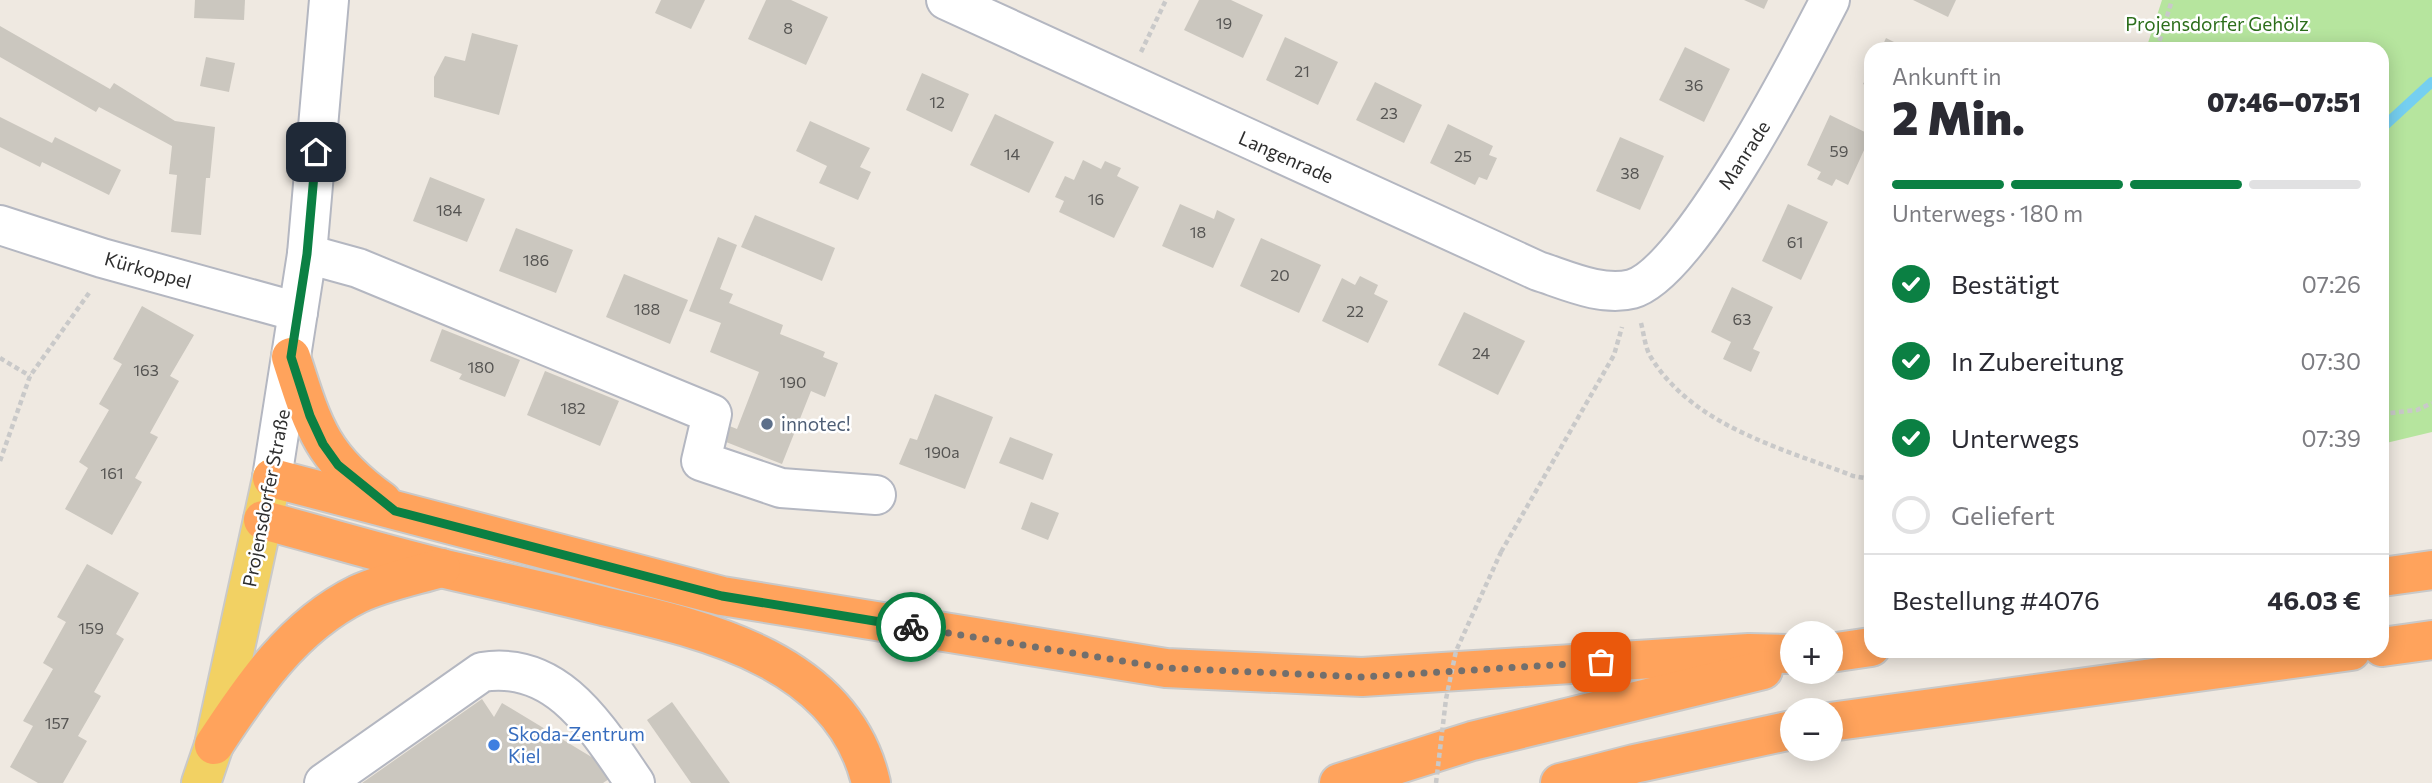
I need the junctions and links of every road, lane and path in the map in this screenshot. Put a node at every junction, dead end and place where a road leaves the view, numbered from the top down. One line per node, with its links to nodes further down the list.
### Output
1 (329, 0): 10 (street, Projensdorfer Straße)
2 (946, 0): 7 (street, Langenrade)
3 (1166, 0): 7 (path)
4 (1830, 0): 11 (street, Manrade)
5 (2172, 0): 6 (path)
6 (2159, 42)
7 (1125, 84): 11 (street, Langenrade)
8 (0, 225): 9 (street, Kürkoppel)
9 (102, 258): 12 (street, Kürkoppel); 15 (path)
10 (325, 258): 12 (street, Projensdorfer Straße); 21 (street)
11 (1632, 289): 19 (path); 42 (path, bridge)
12 (298, 312): 13 (street, Projensdorfer Straße)
13 (291, 357): 20 (street, Projensdorfer Straße); 22 (highway)
14 (0, 358): 15 (path)
15 (30, 376): 18 (path)
16 (2432, 403): 17 (path)
17 (2389, 413)
18 (0, 461)
19 (1864, 477)
20 (272, 478): 22 (highway); 23 (main road, Projensdorfer Straße)
21 (876, 495)
22 (395, 511): 31 (highway)
23 (263, 520): 24 (highway); 36 (main road, Projensdorfer Straße)
24 (441, 568): 36 (highway); 40 (highway)
25 (2432, 570): 26 (highway)
26 (2389, 576)
27 (2432, 640): 28 (highway)
28 (2389, 646)
29 (1864, 648): 30 (highway)
30 (1843, 651)
31 (1780, 654)
32 (2300, 658): 34 (highway)
33 (1780, 665): 41 (highway)
34 (1843, 720)
35 (1780, 733): 43 (highway)
36 (214, 745): 37 (main road, Projensdorfer Straße)
37 (201, 783)
38 (324, 783): 39 (street)
39 (635, 783)
40 (871, 783)
41 (1339, 783)
42 (1436, 783)
43 (1560, 783)

